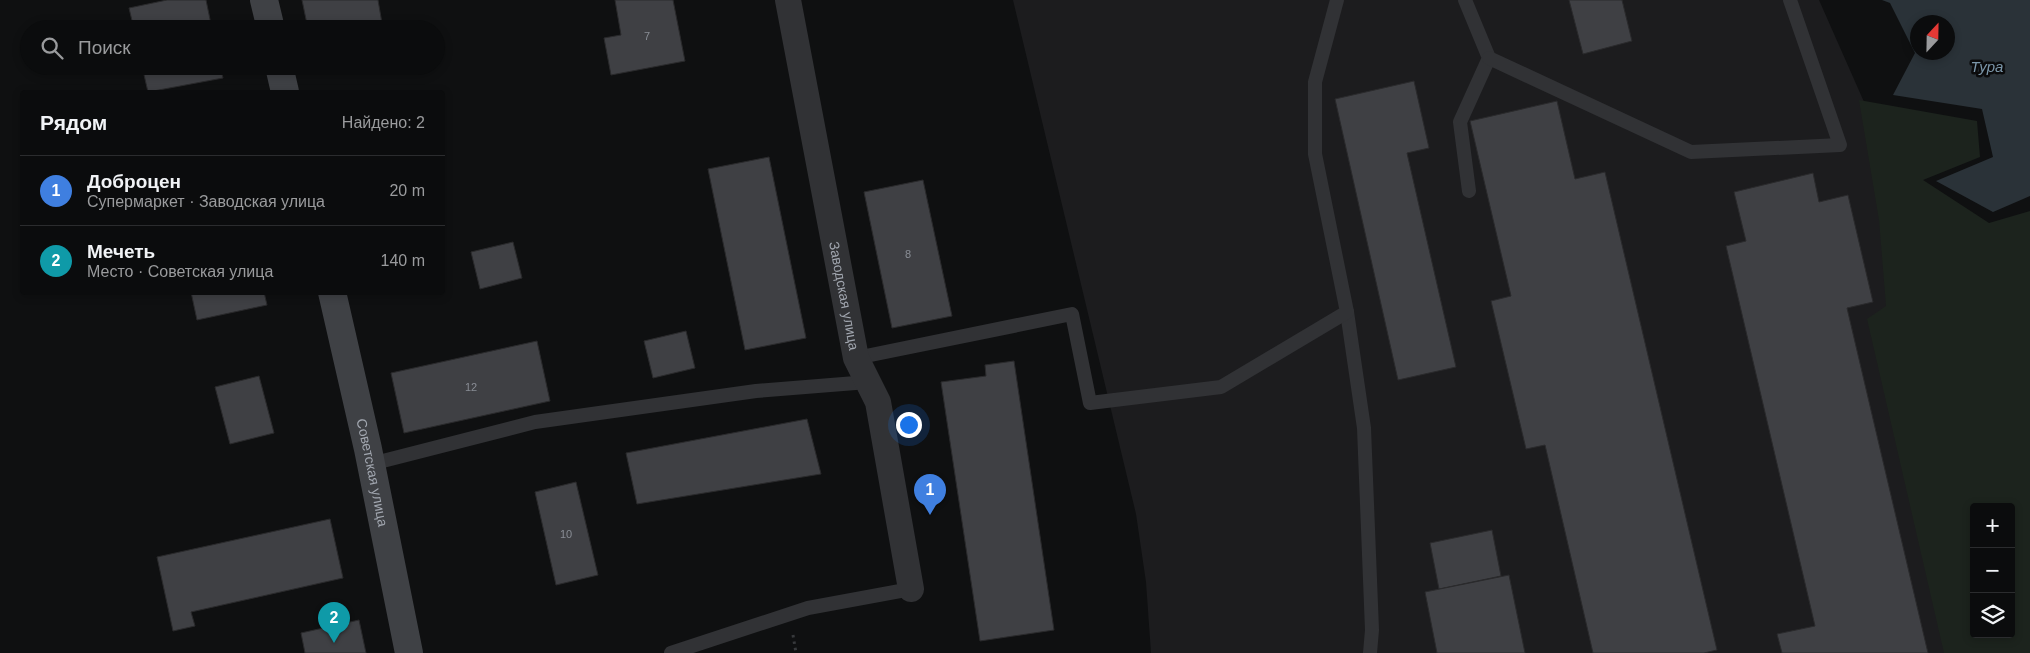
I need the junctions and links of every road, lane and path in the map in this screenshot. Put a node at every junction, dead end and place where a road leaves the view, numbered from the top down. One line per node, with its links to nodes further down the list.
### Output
1 (264, 0): 6 (main road)
2 (788, 0): 13 (street, Заводская улица)
3 (1338, 0): 12 (lane)
4 (1464, 0): 7 (lane)
5 (1790, 0): 7 (lane)
6 (269, 20)
7 (1489, 58): 10 (lane)
8 (281, 75): 9 (main road)
9 (285, 90)
10 (1469, 191)
11 (333, 295): 15 (main road, Советская улица)
12 (1347, 312): 13 (lane); 19 (lane)
13 (856, 358): 14 (street, Заводская улица)
14 (868, 382): 15 (lane); 16 (street, Заводская улица)
15 (371, 464): 17 (main road, Советская улица)
16 (911, 589): 18 (lane)
17 (409, 653)
18 (671, 653)
19 (1370, 653)

